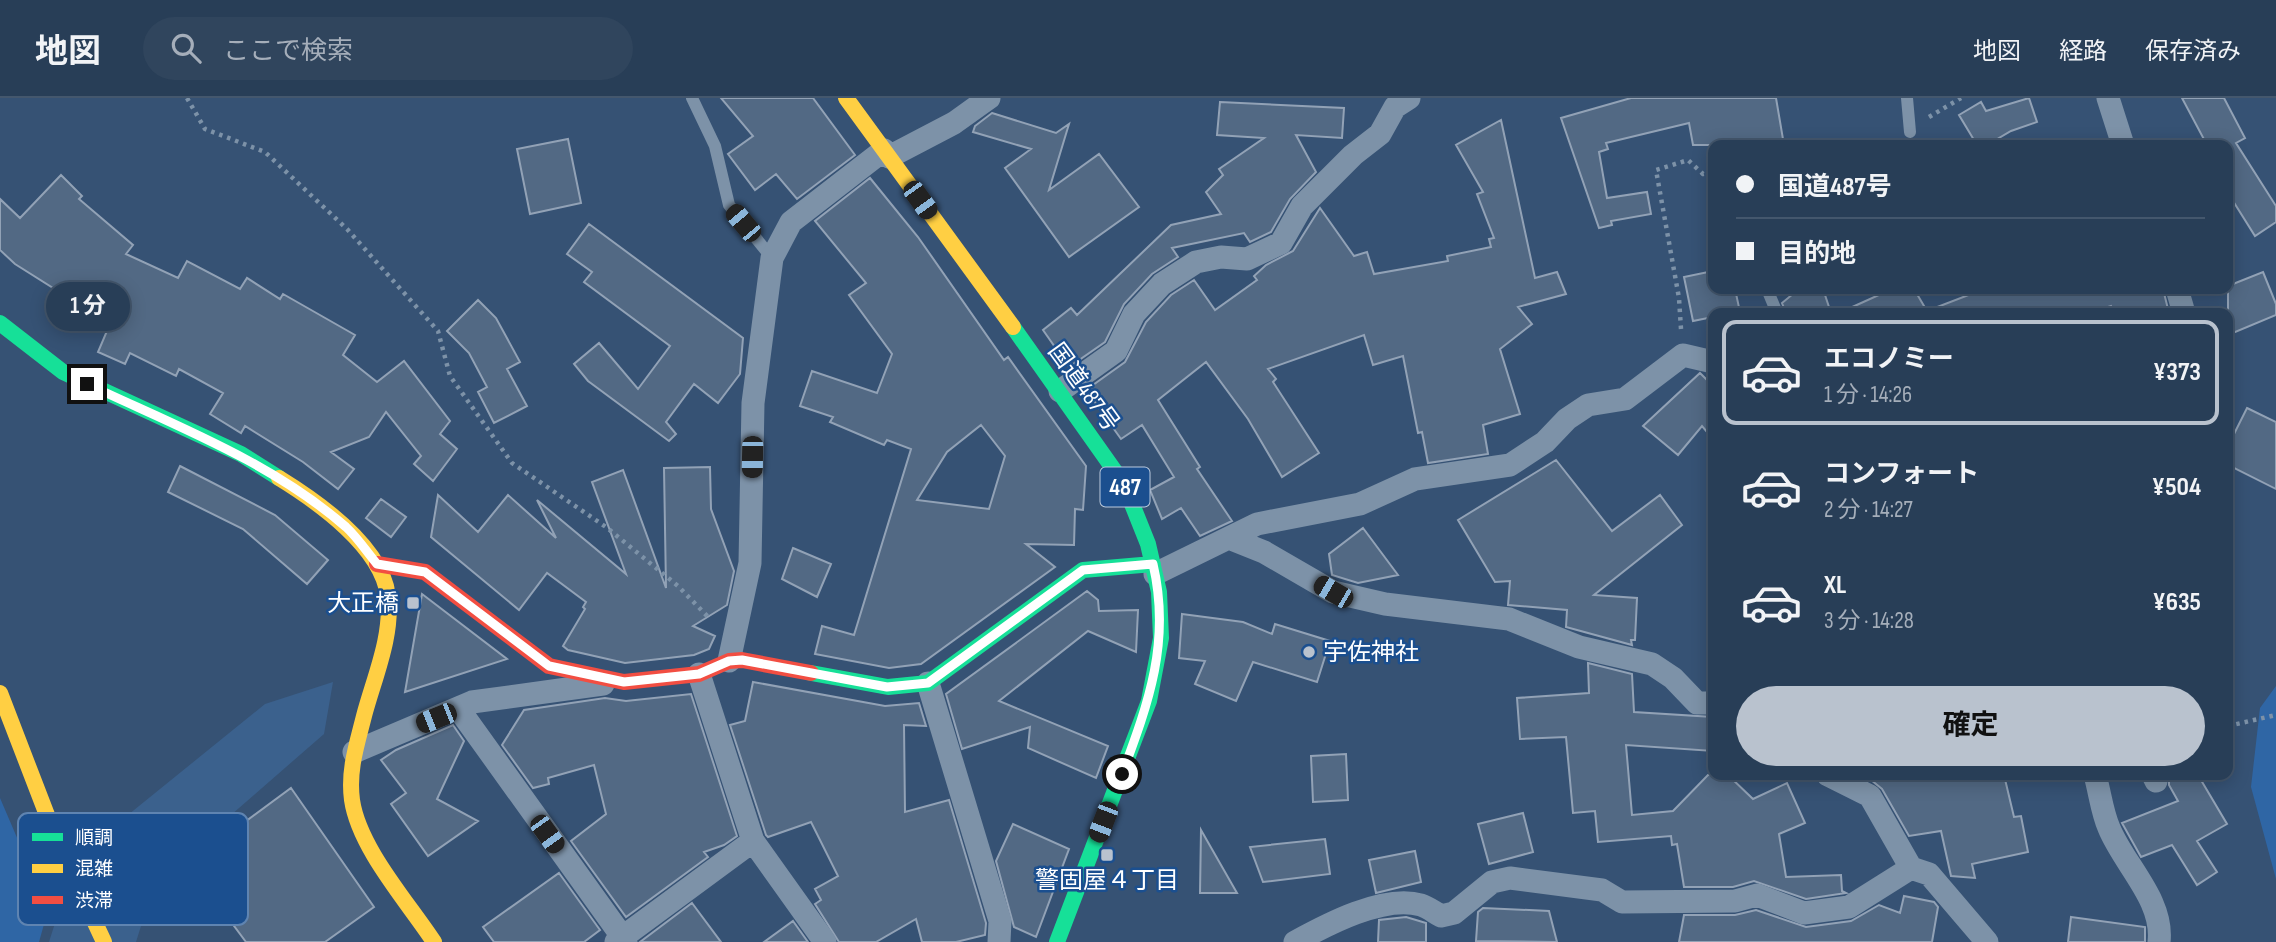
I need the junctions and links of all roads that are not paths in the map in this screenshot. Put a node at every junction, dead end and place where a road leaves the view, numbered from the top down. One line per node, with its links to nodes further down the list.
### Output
1 (692, 98): 10 (lane)
2 (846, 98): 9 (main road, 国道487号 / 487)
3 (989, 98): 9 (street)
4 (1409, 98): 13 (street)
5 (1907, 98): 7 (lane)
6 (2108, 98): 8 (street)
7 (1910, 132)
8 (2121, 140)
9 (887, 153): 10 (street); 13 (main road, 国道487号 / 487)
10 (772, 258): 17 (street)
11 (0, 323): 15 (main road)
12 (1708, 361): 14 (street)
13 (1060, 391): 16 (main road, 国道487号 / 487)
14 (1229, 538): 16 (street); 22 (street)
15 (377, 564): 19 (main road); 24 (main road)
16 (1154, 569): 20 (main road); 36 (main road, 国道487号 / 487)
17 (731, 652): 18 (main road); 20 (main road)
18 (699, 674): 19 (main road); 28 (street)
19 (624, 682): 23 (street)
20 (928, 683): 35 (street)
21 (0, 693): 27 (main road)
22 (1708, 703)
23 (458, 709): 24 (street); 31 (street)
24 (354, 752): 33 (main road)
25 (1838, 780): 29 (street)
26 (2096, 780): 39 (street)
27 (46, 813)
28 (753, 841): 31 (street); 34 (street)
29 (1911, 868): 37 (street); 38 (street)
30 (96, 925): 32 (main road)
31 (621, 941)
32 (104, 942)
33 (434, 942)
34 (825, 942)
35 (999, 942)
36 (1058, 942)
37 (1295, 942)
38 (1987, 942)
39 (2159, 942)

